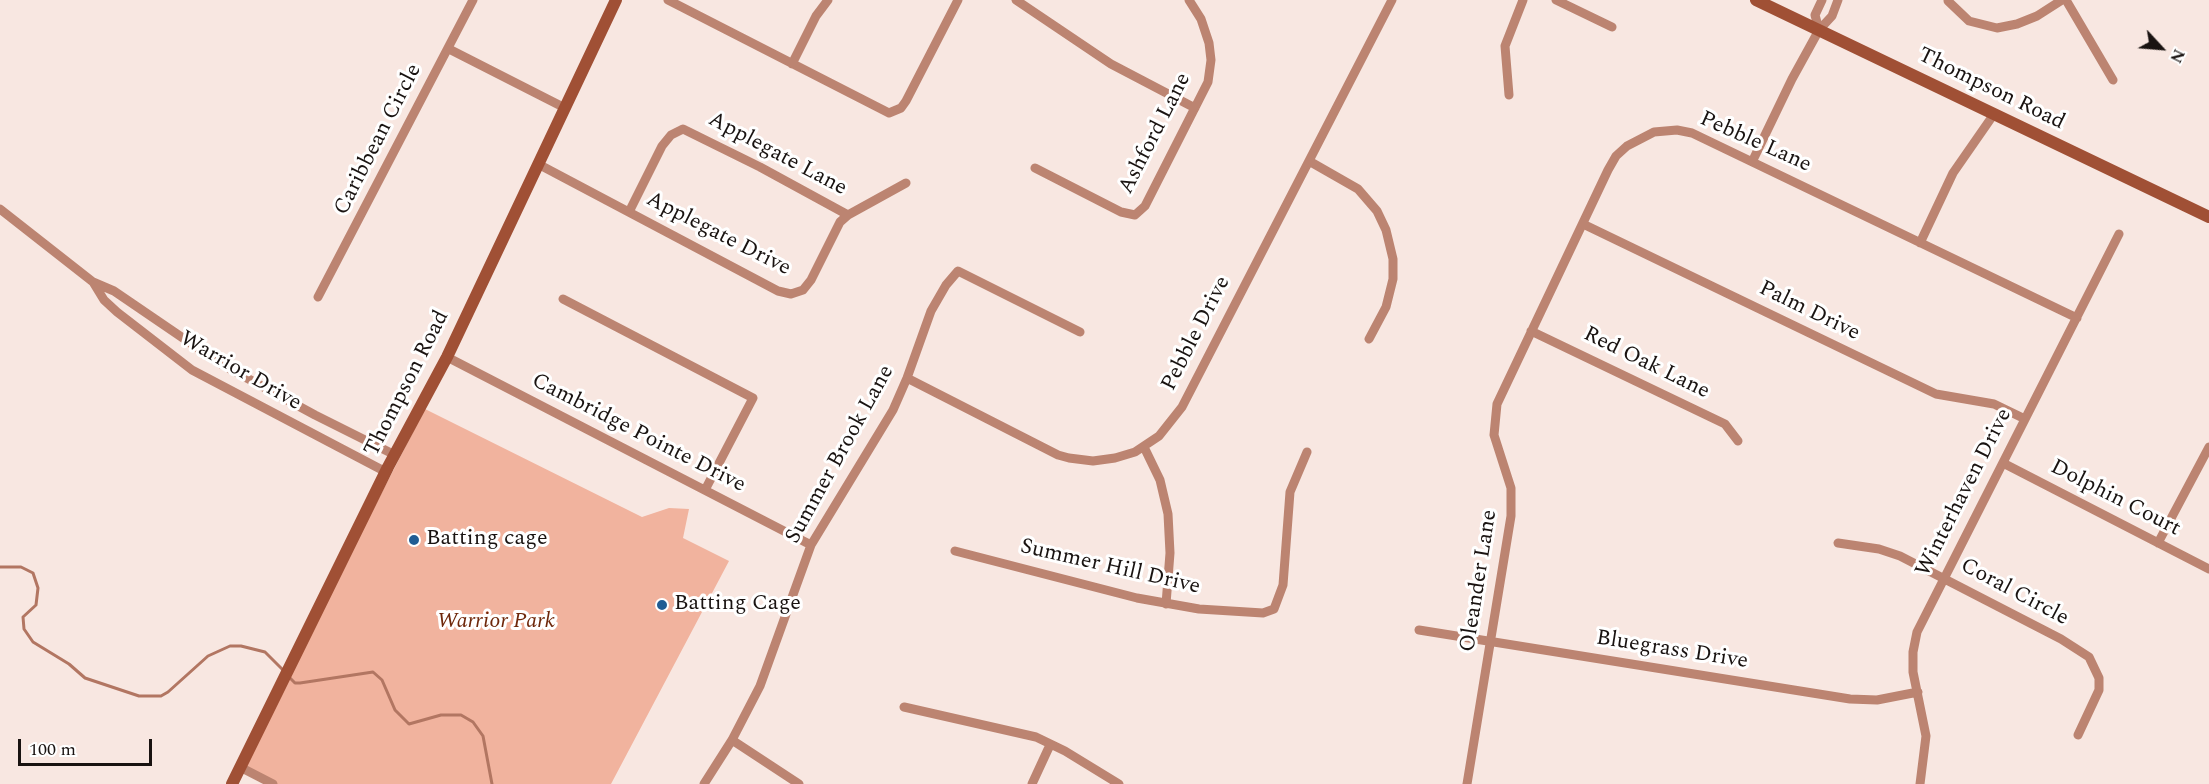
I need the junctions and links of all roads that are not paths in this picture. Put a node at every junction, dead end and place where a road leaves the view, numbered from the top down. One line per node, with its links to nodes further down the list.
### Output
1 (473, 0): 20 (street, Caribbean Circle)
2 (616, 0): 24 (street, Thompson Road)
3 (668, 0): 17 (street)
4 (691, 0): 17 (street)
5 (828, 0): 21 (street)
6 (958, 0): 21 (street)
7 (1016, 0): 25 (street)
8 (1189, 0): 25 (street, Ashford Lane)
9 (1392, 0): 28 (street, Pebble Drive)
10 (1523, 0): 23 (street)
11 (1556, 0): 18 (street)
12 (1756, 0): 19 (street, Thompson Road)
13 (1822, 0): 19 (street)
14 (1838, 0): 19 (street)
15 (2064, 0): 16 (street); 22 (street)
16 (1948, 1)
17 (686, 9): 21 (street)
18 (1612, 27)
19 (1819, 30): 26 (street, Thompson Road); 27 (street)
20 (449, 49): 24 (street); 40 (street, Caribbean Circle)
21 (792, 64)
22 (2113, 80)
23 (1509, 94)
24 (565, 108): 29 (street, Thompson Road)
25 (1195, 108): 30 (street, Ashford Lane)
26 (1994, 114): 35 (street, Thompson Road); 38 (street)
27 (1752, 160): 36 (street, Pebble Lane); 38 (street, Pebble Lane)
28 (1309, 161): 45 (street); 51 (street, Pebble Drive)
29 (538, 164): 33 (street, Applegate Drive); 46 (street, Thompson Road)
30 (1035, 168)
31 (906, 183): 34 (street)
32 (0, 209): 39 (street, Warrior Drive)
33 (629, 212): 34 (street, Applegate Drive); 34 (street, Applegate Lane)
34 (848, 214)
35 (2209, 217)
36 (1583, 224): 43 (street, Pebble Lane); 49 (street, Palm Drive)
37 (2119, 234): 42 (street, Winterhaven Drive)
38 (1920, 243): 42 (street, Pebble Lane)
39 (93, 282): 54 (street, Warrior Drive); 56 (street, Warrior Drive)
40 (318, 297)
41 (563, 299): 57 (street)
42 (2077, 318): 49 (street, Winterhaven Drive)
43 (1531, 331): 48 (street, Pebble Lane); 50 (street, Red Oak Lane)
44 (1080, 333): 47 (street, Summer Brook Lane)
45 (1369, 339)
46 (447, 357): 54 (street, Thompson Road); 57 (street, Cambridge Pointe Drive)
47 (907, 378): 51 (street, Pebble Drive); 60 (street, Summer Brook Lane)
48 (1505, 386): 66 (street, Oleander Lane)
49 (2025, 419): 55 (street, Winterhaven Drive)
50 (1738, 441)
51 (1144, 447): 64 (street)
52 (2209, 447): 59 (street)
53 (1307, 452): 64 (street, Summer Hill Drive)
54 (395, 455): 56 (street, Thompson Road)
55 (2003, 463): 59 (street, Dolphin Court); 63 (street, Winterhaven Drive)
56 (386, 472): 72 (street, Thompson Road)
57 (705, 490): 60 (street, Cambridge Pointe Drive)
58 (1838, 543): 63 (street, Coral Circle)
59 (2157, 543): 62 (street, Dolphin Court)
60 (811, 545): 70 (street, Summer Brook Lane)
61 (955, 552): 64 (street, Summer Hill Drive)
62 (2209, 569)
63 (1943, 578): 67 (street, Winterhaven Drive); 69 (street, Coral Circle)
64 (1166, 604)
65 (1419, 630): 66 (street, Bluegrass Drive)
66 (1491, 640): 67 (street, Bluegrass Drive); 79 (street, Oleander Lane)
67 (1918, 692): 80 (street, Winterhaven Drive)
68 (904, 707): 71 (street)
69 (2078, 735)
70 (732, 740): 75 (street, Summer Brook Lane); 76 (street)
71 (1050, 746): 77 (street); 78 (street)
72 (240, 767): 73 (street, Thompson Road); 74 (street)
73 (232, 784)
74 (273, 784)
75 (704, 784)
76 (800, 784)
77 (1032, 784)
78 (1119, 784)
79 (1467, 784)
80 (1920, 784)

